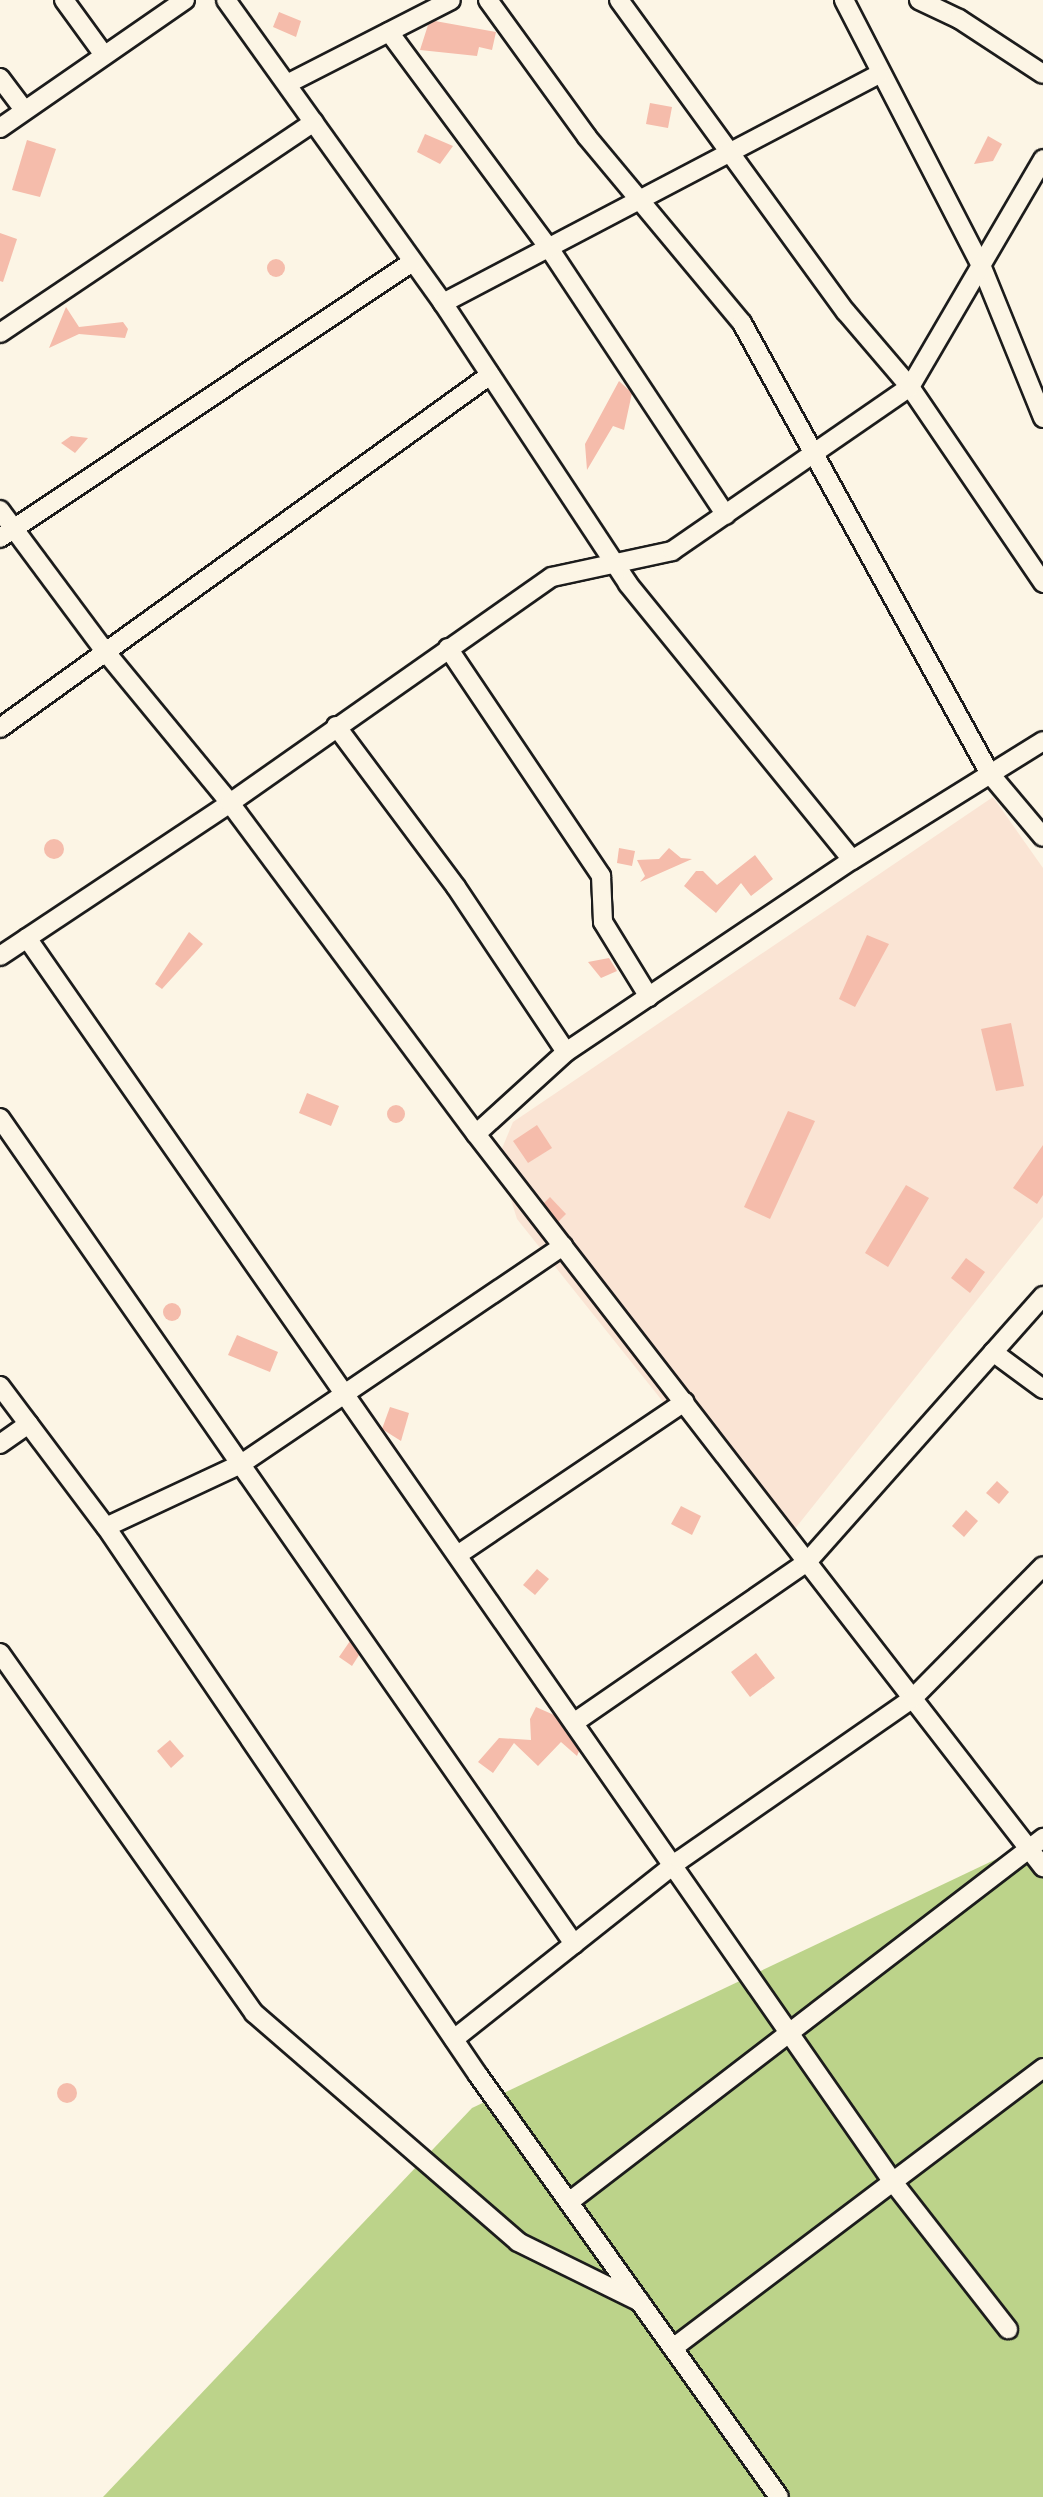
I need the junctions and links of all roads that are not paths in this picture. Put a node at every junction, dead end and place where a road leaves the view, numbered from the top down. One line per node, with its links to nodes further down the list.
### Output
1 (64, 0): 10 (street)
2 (185, 0): 10 (street)
3 (226, 0): 14 (street)
4 (451, 0): 9 (street)
5 (488, 0): 20 (street)
6 (619, 0): 18 (street)
7 (844, 0): 11 (street)
8 (919, 0): 12 (street)
9 (389, 32): 14 (street); 21 (street)
10 (104, 55): 15 (street)
11 (879, 74): 18 (street); 23 (street)
12 (1043, 74)
13 (0, 78): 15 (street)
14 (287, 84): 16 (street)
15 (24, 110): 17 (street)
16 (314, 122): 22 (street); 25 (street)
17 (0, 128)
18 (734, 153): 20 (street); 27 (street)
19 (1043, 159): 23 (street)
20 (643, 199): 21 (street); 29 (street)
21 (549, 248): 24 (street); 31 (street)
22 (412, 262): 24 (street); 32 (street)
23 (981, 265): 27 (street); 28 (street)
24 (443, 303): 26 (street)
25 (0, 333)
26 (490, 375): 33 (street); 36 (street)
27 (910, 387): 29 (street); 34 (street)
28 (1043, 418)
29 (814, 453): 31 (street); 40 (street)
30 (0, 510): 32 (street)
31 (726, 515): 33 (street)
32 (7, 533): 36 (street)
33 (613, 561): 35 (street); 43 (street)
34 (1043, 583)
35 (448, 648): 37 (street); 46 (street)
36 (104, 650): 38 (street); 41 (street)
37 (336, 726): 41 (street); 47 (street)
38 (0, 728)
39 (1043, 741): 40 (street)
40 (990, 774): 42 (street); 43 (street)
41 (230, 803): 44 (street); 49 (street)
42 (1043, 837)
43 (852, 860): 46 (street)
44 (27, 938): 45 (street); 55 (street)
45 (0, 956)
46 (649, 997): 47 (street)
47 (566, 1052): 49 (street)
48 (0, 1118): 59 (street)
49 (476, 1134): 50 (street)
50 (563, 1246): 55 (street); 56 (street)
51 (1043, 1296): 52 (street)
52 (993, 1352): 54 (street); 62 (street)
53 (0, 1386): 57 (street)
54 (1043, 1389)
55 (346, 1392): 59 (street); 61 (street)
56 (684, 1402): 61 (street); 62 (street)
57 (29, 1424): 58 (street); 60 (street)
58 (0, 1444)
59 (241, 1464): 60 (street); 70 (street)
60 (106, 1527): 72 (street)
61 (459, 1554): 66 (street)
62 (807, 1562): 65 (street); 66 (street)
63 (1043, 1566): 65 (street)
64 (0, 1653): 76 (street)
65 (913, 1698): 67 (street); 68 (street)
66 (575, 1722): 68 (street)
67 (1037, 1845): 69 (street); 71 (street)
68 (674, 1865): 70 (street); 71 (street)
69 (1043, 1867)
70 (574, 1944): 72 (street)
71 (790, 2034): 74 (street); 75 (street)
72 (454, 2039): 75 (street)
73 (1043, 2068): 74 (street)
74 (893, 2182): 77 (street); 78 (street)
75 (569, 2202): 76 (street)
76 (644, 2304): 78 (street)
77 (1008, 2329)
78 (673, 2348): 79 (street)
79 (779, 2497)

